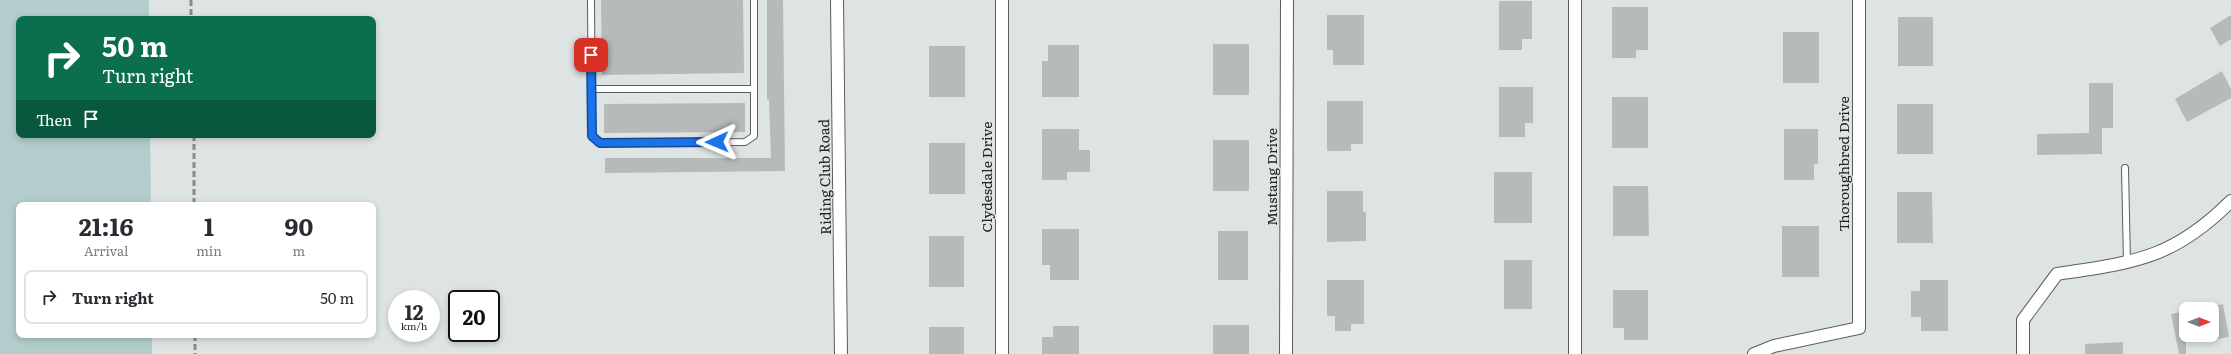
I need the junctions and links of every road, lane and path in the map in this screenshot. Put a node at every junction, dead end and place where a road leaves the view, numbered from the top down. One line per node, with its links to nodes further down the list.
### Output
1 (591, 0): 8 (lane)
2 (754, 0): 9 (lane)
3 (837, 0): 13 (street, Riding Club Road)
4 (1002, 0): 14 (street, Clydesdale Drive)
5 (1287, 0): 15 (street, Mustang Drive)
6 (1575, 0): 16 (street)
7 (1859, 0): 17 (street, Thoroughbred Drive)
8 (592, 89): 9 (lane); 9 (lane)
9 (754, 89)
10 (2125, 168): 12 (lane)
11 (2231, 201): 12 (street)
12 (2127, 263): 18 (street)
13 (841, 354)
14 (1002, 354)
15 (1286, 354)
16 (1575, 354)
17 (1754, 354)
18 (2023, 354)

